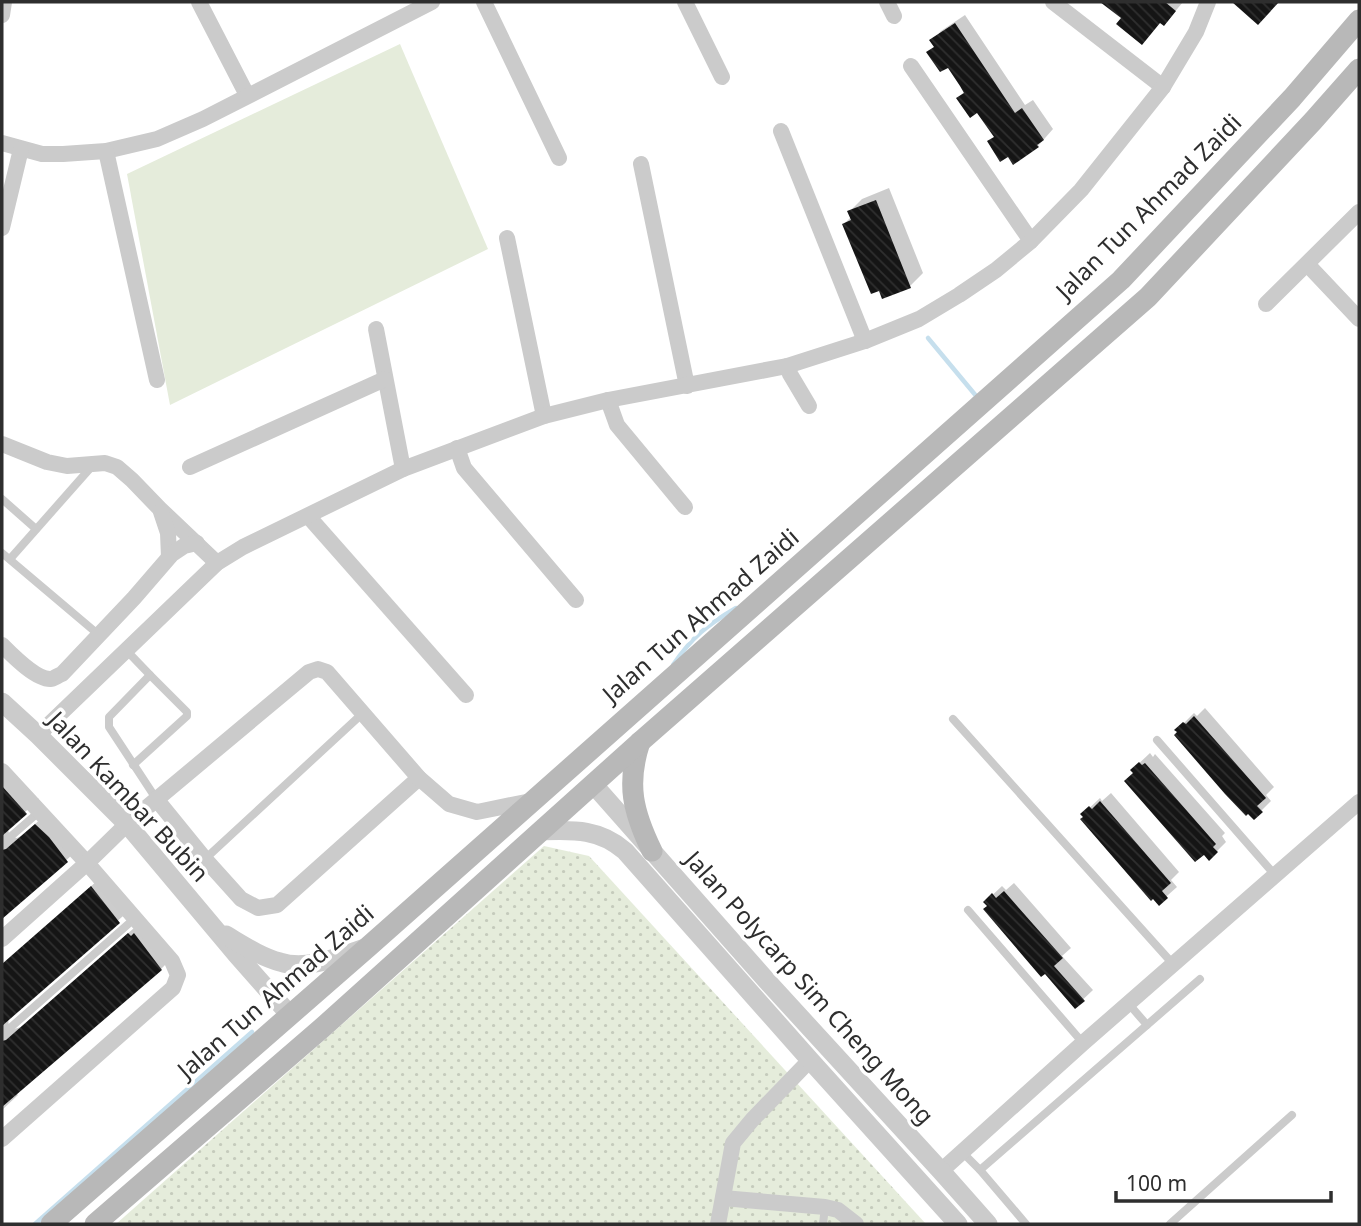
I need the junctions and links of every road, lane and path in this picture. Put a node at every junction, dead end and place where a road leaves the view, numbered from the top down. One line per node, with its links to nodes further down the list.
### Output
1 (4, 2): 9 (street)
2 (200, 2): 16 (street)
3 (391, 2): 10 (street)
4 (432, 2): 10 (street)
5 (484, 2): 21 (street)
6 (685, 2): 14 (street)
7 (1053, 2): 15 (street)
8 (1208, 2): 15 (street)
9 (2, 15)
10 (399, 17): 16 (street)
11 (1359, 20): 71 (main road, Jalan Tun Ahmad Zaidi)
12 (911, 66): 26 (street)
13 (1359, 69): 65 (main road)
14 (722, 76)
15 (1163, 87): 26 (street)
16 (247, 96): 20 (street)
17 (781, 131): 31 (street)
18 (2, 143): 19 (street)
19 (20, 149): 20 (street); 24 (street)
20 (106, 151): 34 (street)
21 (559, 158)
22 (642, 164): 35 (street)
23 (1359, 212): 27 (street)
24 (2, 228)
25 (507, 238): 38 (street)
26 (1031, 241): 31 (street)
27 (1307, 264): 28 (street); 29 (street)
28 (1266, 304)
29 (1359, 319)
30 (376, 329): 33 (street)
31 (865, 341): 32 (street)
32 (787, 366): 35 (street); 37 (street)
33 (385, 379): 42 (street); 43 (street)
34 (157, 380)
35 (687, 386): 36 (street)
36 (608, 400): 38 (street); 45 (street)
37 (809, 406)
38 (544, 416): 40 (street)
39 (2, 444): 41 (street)
40 (457, 448): 43 (street); 54 (street)
41 (93, 466): 46 (street); 48 (lane)
42 (190, 467)
43 (403, 468): 47 (street)
44 (2, 499): 48 (lane)
45 (685, 507)
46 (160, 509): 49 (street); 51 (street)
47 (308, 516): 53 (street); 59 (street)
48 (36, 530): 52 (lane)
49 (197, 542): 51 (street); 53 (street)
50 (2, 552): 52 (lane)
51 (169, 557): 55 (street)
52 (10, 559): 55 (lane)
53 (217, 563): 57 (street)
54 (576, 600)
55 (99, 635): 56 (street)
56 (2, 645)
57 (126, 650): 58 (lane); 63 (street)
58 (150, 675): 66 (lane); 66 (lane)
59 (466, 695)
60 (2, 702): 63 (street, Jalan Kambar Bubin)
61 (363, 713): 68 (street); 70 (street); 78 (lane)
62 (953, 719): 86 (lane)
63 (38, 735): 74 (street, Jalan Kambar Bubin)
64 (1157, 740): 80 (lane)
65 (640, 742): 69 (main road); 77 (main road)
66 (133, 765): 70 (lane)
67 (2, 771): 73 (street)
68 (419, 778): 71 (street); 78 (street)
69 (593, 784): 75 (main road); 77 (street, Jalan Polycarp Sim Cheng Mong)
70 (157, 800): 74 (street); 78 (street)
71 (531, 801): 85 (main road, Jalan Tun Ahmad Zaidi)
72 (1359, 802): 80 (street)
73 (40, 811): 76 (lane); 79 (street)
74 (127, 824): 79 (street); 83 (street, Jalan Kambar Bubin)
75 (540, 831): 94 (street, Jalan Polycarp Sim Cheng Mong); 104 (main road)
76 (2, 844)
77 (652, 851): 88 (street, Jalan Polycarp Sim Cheng Mong)
78 (205, 859)
79 (87, 863): 82 (street); 84 (street)
80 (1275, 876): 86 (street)
81 (968, 910): 93 (lane)
82 (134, 919): 92 (lane); 96 (street)
83 (216, 929): 85 (street); 90 (street, Jalan Kambar Bubin)
84 (2, 939)
85 (368, 947): 90 (main road, Jalan Tun Ahmad Zaidi)
86 (1173, 964): 89 (street)
87 (1200, 979): 91 (lane)
88 (767, 981): 94 (street); 100 (street, Jalan Polycarp Sim Cheng Mong)
89 (1128, 1003): 91 (lane); 93 (street)
90 (290, 1015): 103 (main road, Jalan Tun Ahmad Zaidi)
91 (1147, 1025): 99 (lane)
92 (2, 1035)
93 (1083, 1043): 98 (street)
94 (810, 1060): 97 (street, Jalan Polycarp Sim Cheng Mong); 101 (street)
95 (1292, 1115): 111 (lane)
96 (2, 1139)
97 (885, 1143): 100 (street); 108 (street, Jalan Polycarp Sim Cheng Mong)
98 (963, 1153): 99 (lane); 100 (street)
99 (980, 1170): 110 (lane)
100 (941, 1171): 108 (street); 109 (street, Jalan Polycarp Sim Cheng Mong)
101 (723, 1198): 102 (street); 105 (street)
102 (825, 1207): 106 (lane); 107 (street)
103 (51, 1224)
104 (95, 1224)
105 (718, 1224)
106 (823, 1224)
107 (856, 1224)
108 (960, 1224)
109 (988, 1224)
110 (1026, 1224)
111 (1170, 1224)

